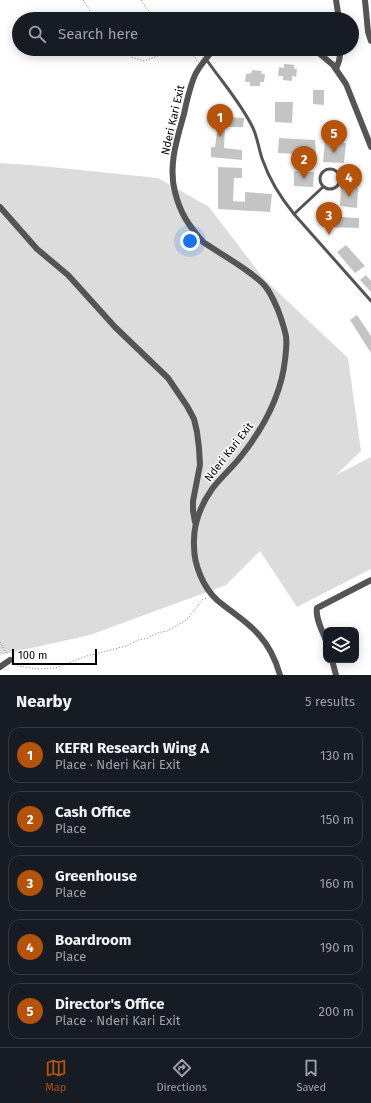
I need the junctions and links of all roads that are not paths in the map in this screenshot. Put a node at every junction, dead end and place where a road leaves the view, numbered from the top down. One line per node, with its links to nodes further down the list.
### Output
1 (336, 0): 3 (street)
2 (365, 0): 5 (street)
3 (338, 12)
4 (371, 24): 5 (street)
5 (368, 32): 6 (street)
6 (371, 41)
7 (209, 56): 10 (street, Nderi Kari Exit)
8 (323, 56): 11 (street)
9 (340, 56): 11 (street)
10 (206, 59): 15 (lane); 17 (street, Nderi Kari Exit)
11 (336, 69): 12 (street)
12 (371, 147)
13 (323, 187): 13 (lane); 15 (lane)
14 (0, 207): 17 (street)
15 (294, 214): 16 (lane)
16 (371, 301)
17 (196, 524): 23 (street, Nderi Kari Exit)
18 (371, 580): 19 (street)
19 (323, 633)
20 (10, 660): 22 (street)
21 (333, 663): 24 (street)
22 (0, 667)
23 (280, 675)
24 (336, 675)

